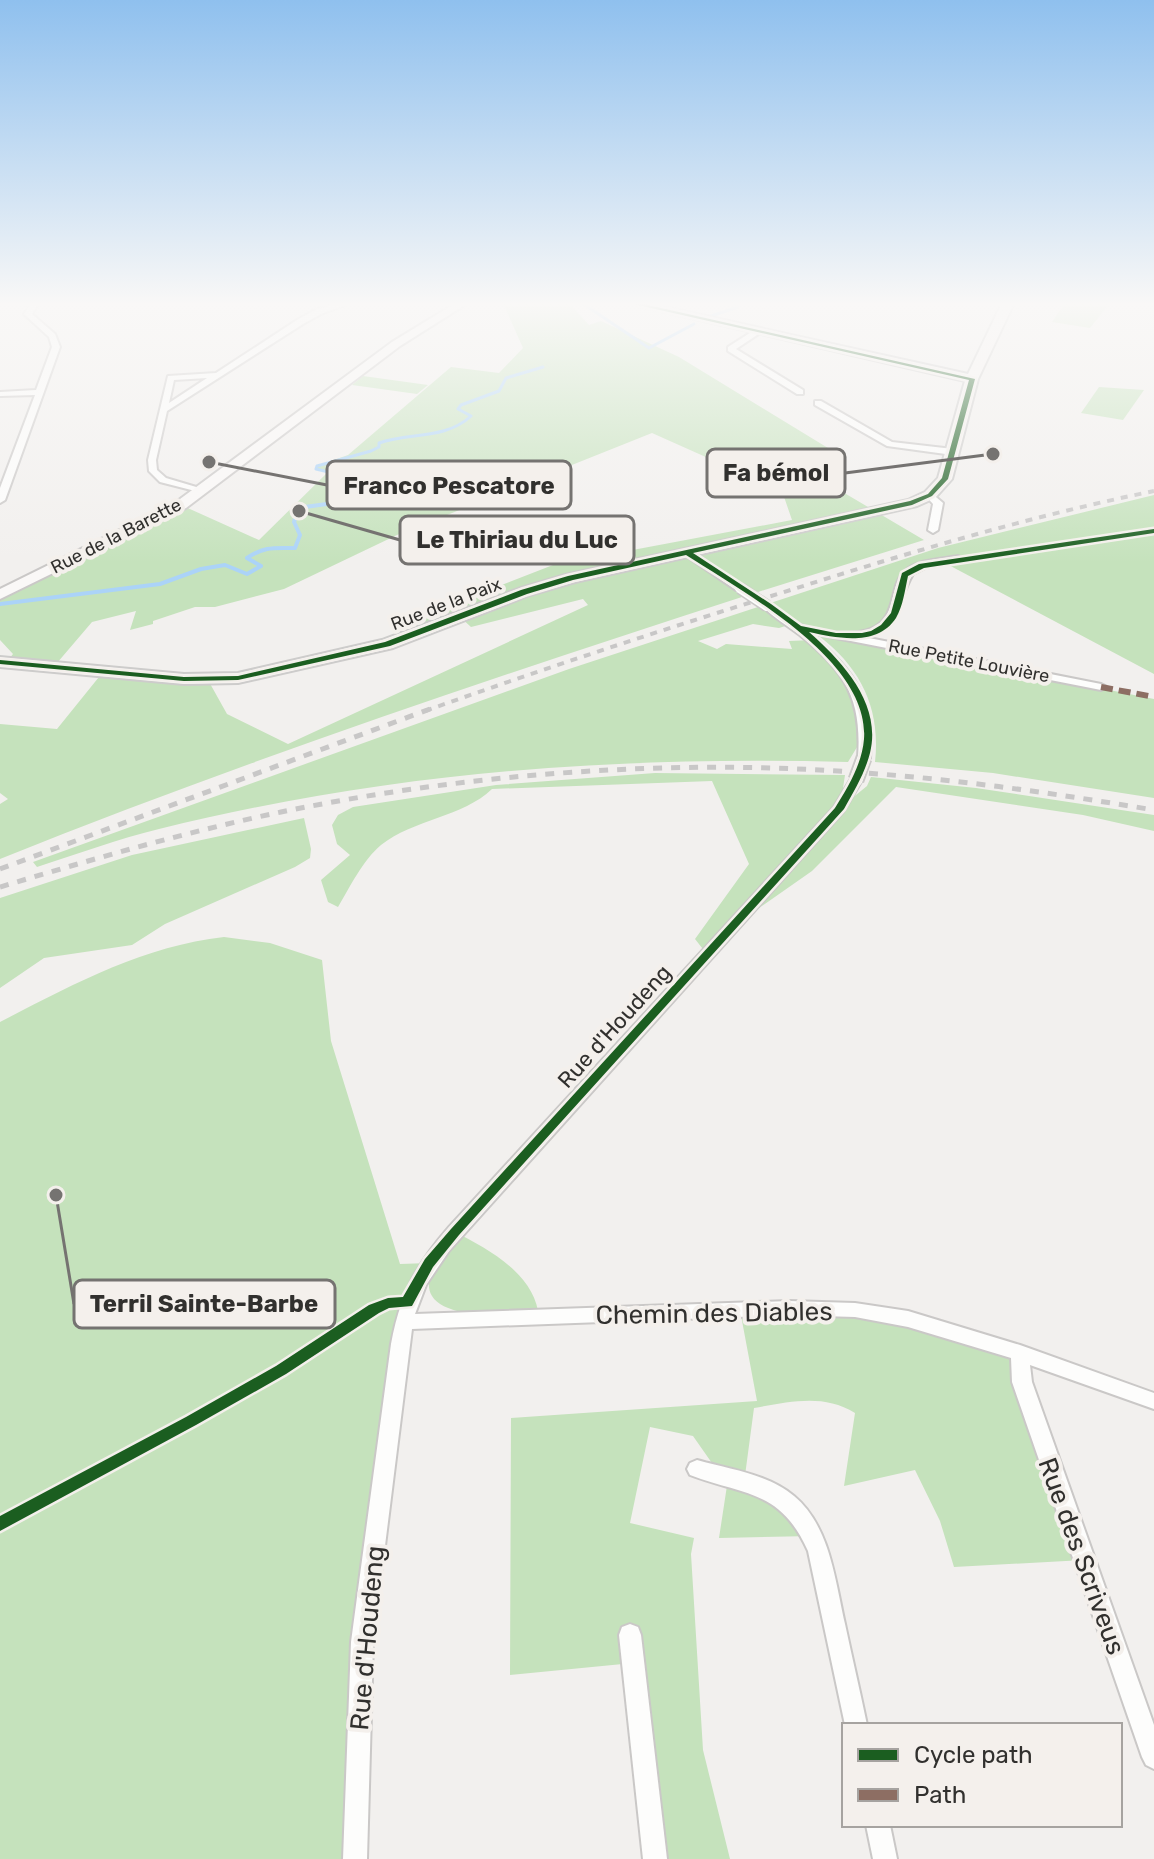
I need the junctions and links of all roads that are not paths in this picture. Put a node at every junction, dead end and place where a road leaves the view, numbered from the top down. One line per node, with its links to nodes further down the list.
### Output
1 (168, 390): 10 (street)
2 (197, 390): 10 (street)
3 (335, 390): 13 (street, Rue de la Barette)
4 (796, 390): 7 (street)
5 (969, 390): 11 (main road)
6 (41, 392): 8 (street); 14 (street)
7 (800, 392)
8 (0, 394)
9 (818, 403): 11 (street)
10 (163, 410): 13 (street)
11 (953, 452): 12 (main road)
12 (936, 490): 15 (street); 16 (main road, Rue de la Paix)
13 (200, 491): 18 (street, Rue de la Barette)
14 (0, 500)
15 (933, 530)
16 (688, 553): 19 (street, Rue d'Houdeng, bridge); 21 (main road, Rue de la Paix)
17 (958, 559): 20 (street, Rue Petite Louvière)
18 (0, 595)
19 (797, 627): 20 (street, Rue Petite Louvière); 23 (street, Rue d'Houdeng, bridge)
20 (837, 636): 22 (street, Rue Petite Louvière)
21 (0, 662)
22 (1101, 687)
23 (405, 1312): 24 (street, Chemin des Diables); 31 (street, Rue d'Houdeng)
24 (1020, 1353): 25 (street, Chemin des Diables); 29 (street, Rue des Scriveus)
25 (1154, 1401)
26 (697, 1469): 28 (street)
27 (630, 1635): 32 (street)
28 (856, 1723)
29 (1154, 1757)
30 (878, 1827): 33 (street)
31 (355, 1859)
32 (655, 1859)
33 (885, 1859)

